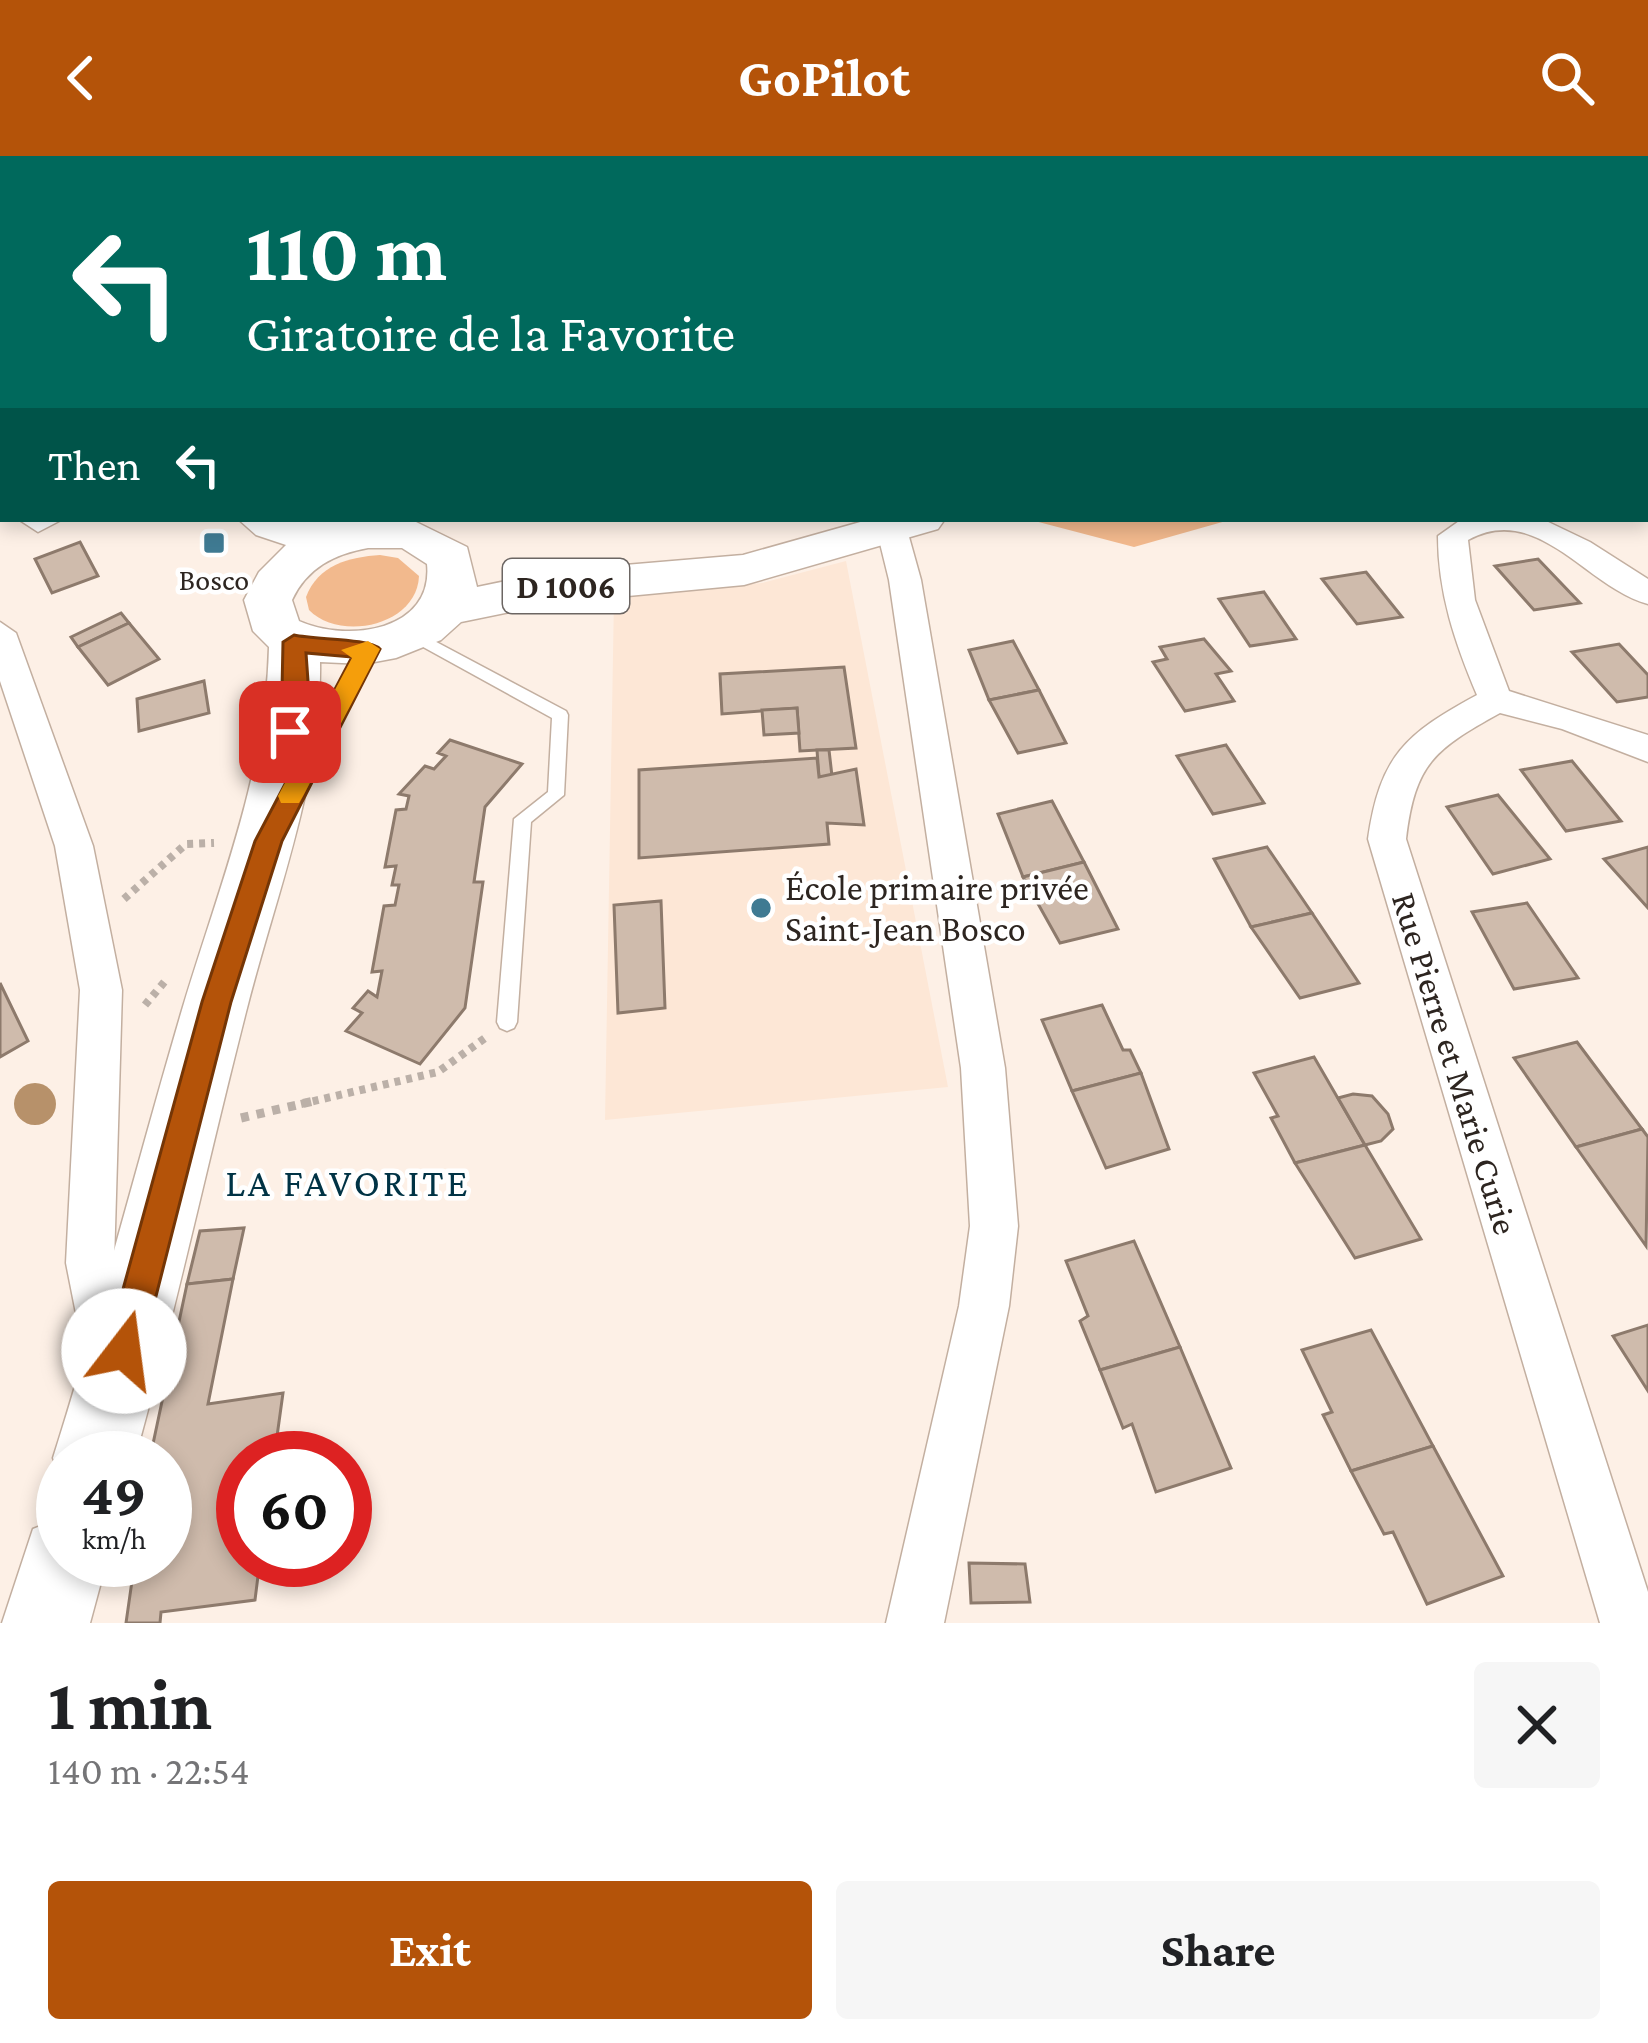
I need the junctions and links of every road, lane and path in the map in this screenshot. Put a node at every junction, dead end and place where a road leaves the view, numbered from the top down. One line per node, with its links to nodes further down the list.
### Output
1 (232, 522): 10 (main road)
2 (265, 522): 8 (main road)
3 (308, 522): 8 (lane)
4 (833, 522): 9 (main road, D 1006)
5 (901, 522): 12 (main road, D 1006); 28 (street)
6 (1483, 522): 15 (street)
7 (1507, 522): 11 (street)
8 (358, 534): 9 (main road); 10 (main road)
9 (450, 558): 12 (main road)
10 (274, 583): 14 (main road)
11 (1648, 594)
12 (407, 631): 14 (main road); 17 (main road); 22 (lane)
13 (0, 633): 23 (street)
14 (294, 642): 17 (main road)
15 (1496, 700): 16 (street); 29 (street, Rue Pierre et Marie Curie)
16 (1648, 749)
17 (243, 832): 19 (path); 24 (main road)
18 (186, 844): 20 (path)
19 (203, 865)
20 (114, 908)
21 (167, 978): 23 (path)
22 (507, 1022): 24 (path)
23 (100, 1058): 25 (street)
24 (182, 1136): 25 (main road)
25 (103, 1426)
26 (56, 1587): 27 (main road)
27 (46, 1623)
28 (915, 1623)
29 (1629, 1623)

